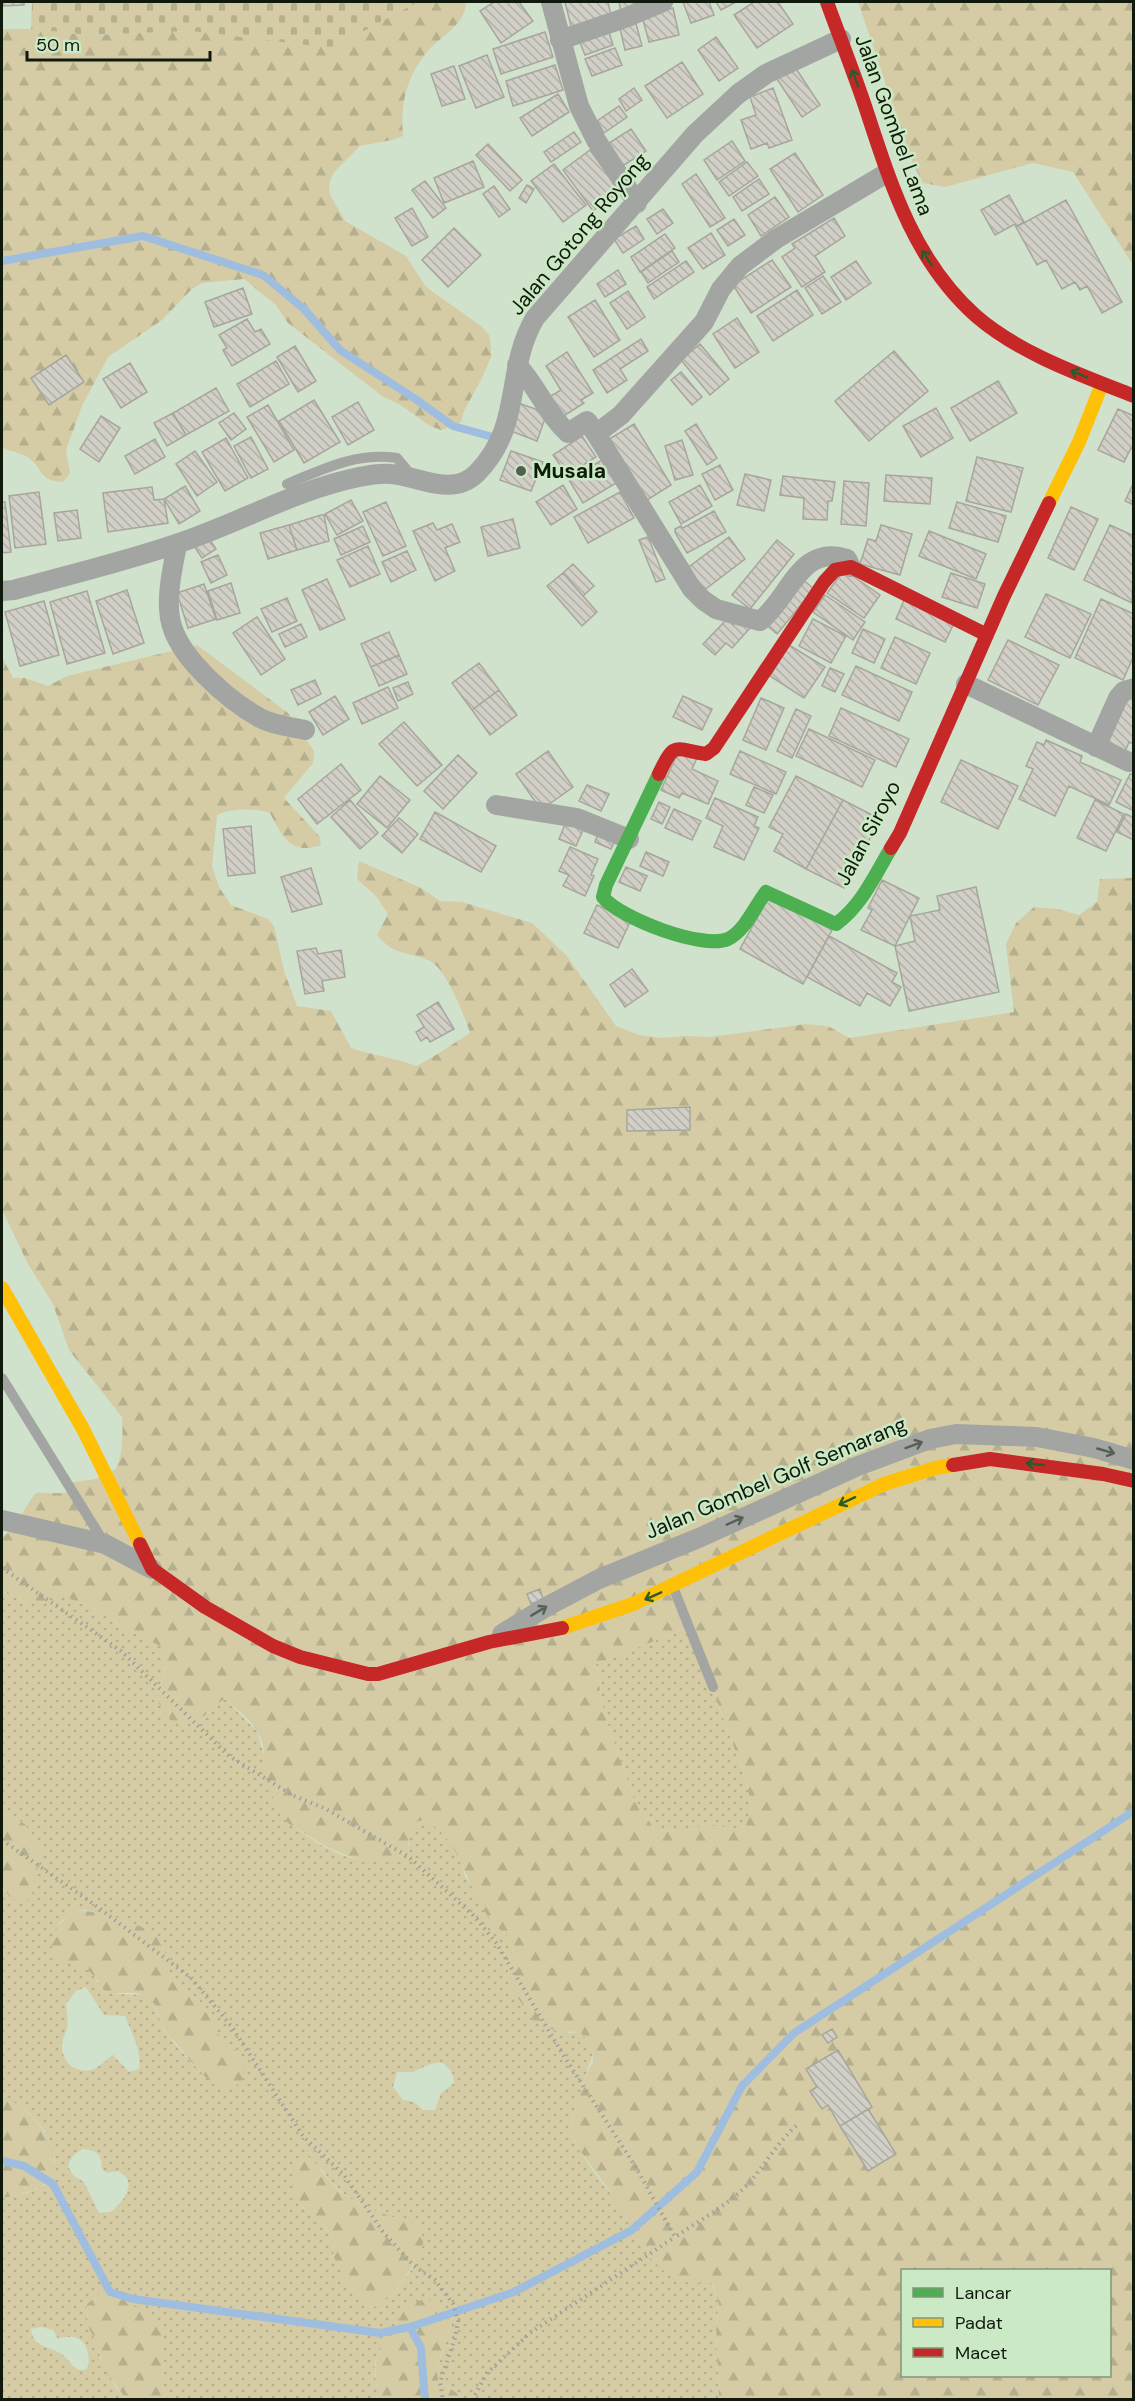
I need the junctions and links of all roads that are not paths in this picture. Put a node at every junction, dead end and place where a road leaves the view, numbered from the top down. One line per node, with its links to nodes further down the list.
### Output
1 (551, 2): 5 (street)
2 (663, 2): 5 (street)
3 (827, 2): 4 (main road, Jalan Gombel Lama)
4 (841, 39): 6 (main road, Jalan Gombel Lama, one-way to 4); 7 (street, Jalan Gotong Royong)
5 (560, 40): 7 (street)
6 (885, 174): 9 (main road, Jalan Gombel Lama, one-way to 6); 11 (street)
7 (637, 203): 8 (street, Jalan Gotong Royong)
8 (517, 365): 11 (street); 12 (street, Jalan Gotong Royong)
9 (1102, 384): 10 (main road, Jalan Gombel Lama); 17 (main road, Jalan Siroyo)
10 (1134, 396)
11 (596, 434): 15 (street)
12 (408, 478): 13 (lane); 14 (street, Jalan Gotong Royong)
13 (287, 484)
14 (177, 544): 16 (street, Jalan Gotong Royong); 20 (street)
15 (851, 567): 17 (main road); 24 (main road)
16 (2, 591)
17 (987, 635): 18 (main road, Jalan Siroyo)
18 (966, 684): 21 (street); 24 (main road, Jalan Siroyo)
19 (1134, 688): 21 (street)
20 (305, 730)
21 (1096, 747): 22 (street)
22 (1129, 762)
23 (496, 805): 24 (street)
24 (629, 839)
25 (2, 1288): 35 (main road, Jalan Gombel Golf Semarang)
26 (2, 1378): 33 (lane)
27 (990, 1435): 28 (street); 29 (street, Jalan Gombel Golf Semarang, one-way to 29); 32 (street, Jalan Gombel Golf Semarang, one-way to 27)
28 (990, 1459): 30 (main road, Jalan Gombel Golf Semarang, one-way to 28); 34 (main road, Jalan Gombel Golf Semarang, one-way to 34)
29 (1134, 1460)
30 (1134, 1481)
31 (2, 1520): 33 (street, Jalan Gombel Golf Semarang)
32 (701, 1537): 34 (street); 37 (street, Jalan Gombel Golf Semarang, one-way to 32)
33 (105, 1544): 35 (street, Jalan Gombel Golf Semarang)
34 (716, 1566): 36 (main road, Jalan Gombel Golf Semarang)
35 (152, 1569): 37 (main road, Jalan Gombel Golf Semarang)
36 (673, 1586): 37 (main road, Jalan Gombel Golf Semarang, one-way to 37); 38 (lane)
37 (489, 1642)
38 (714, 1687)

